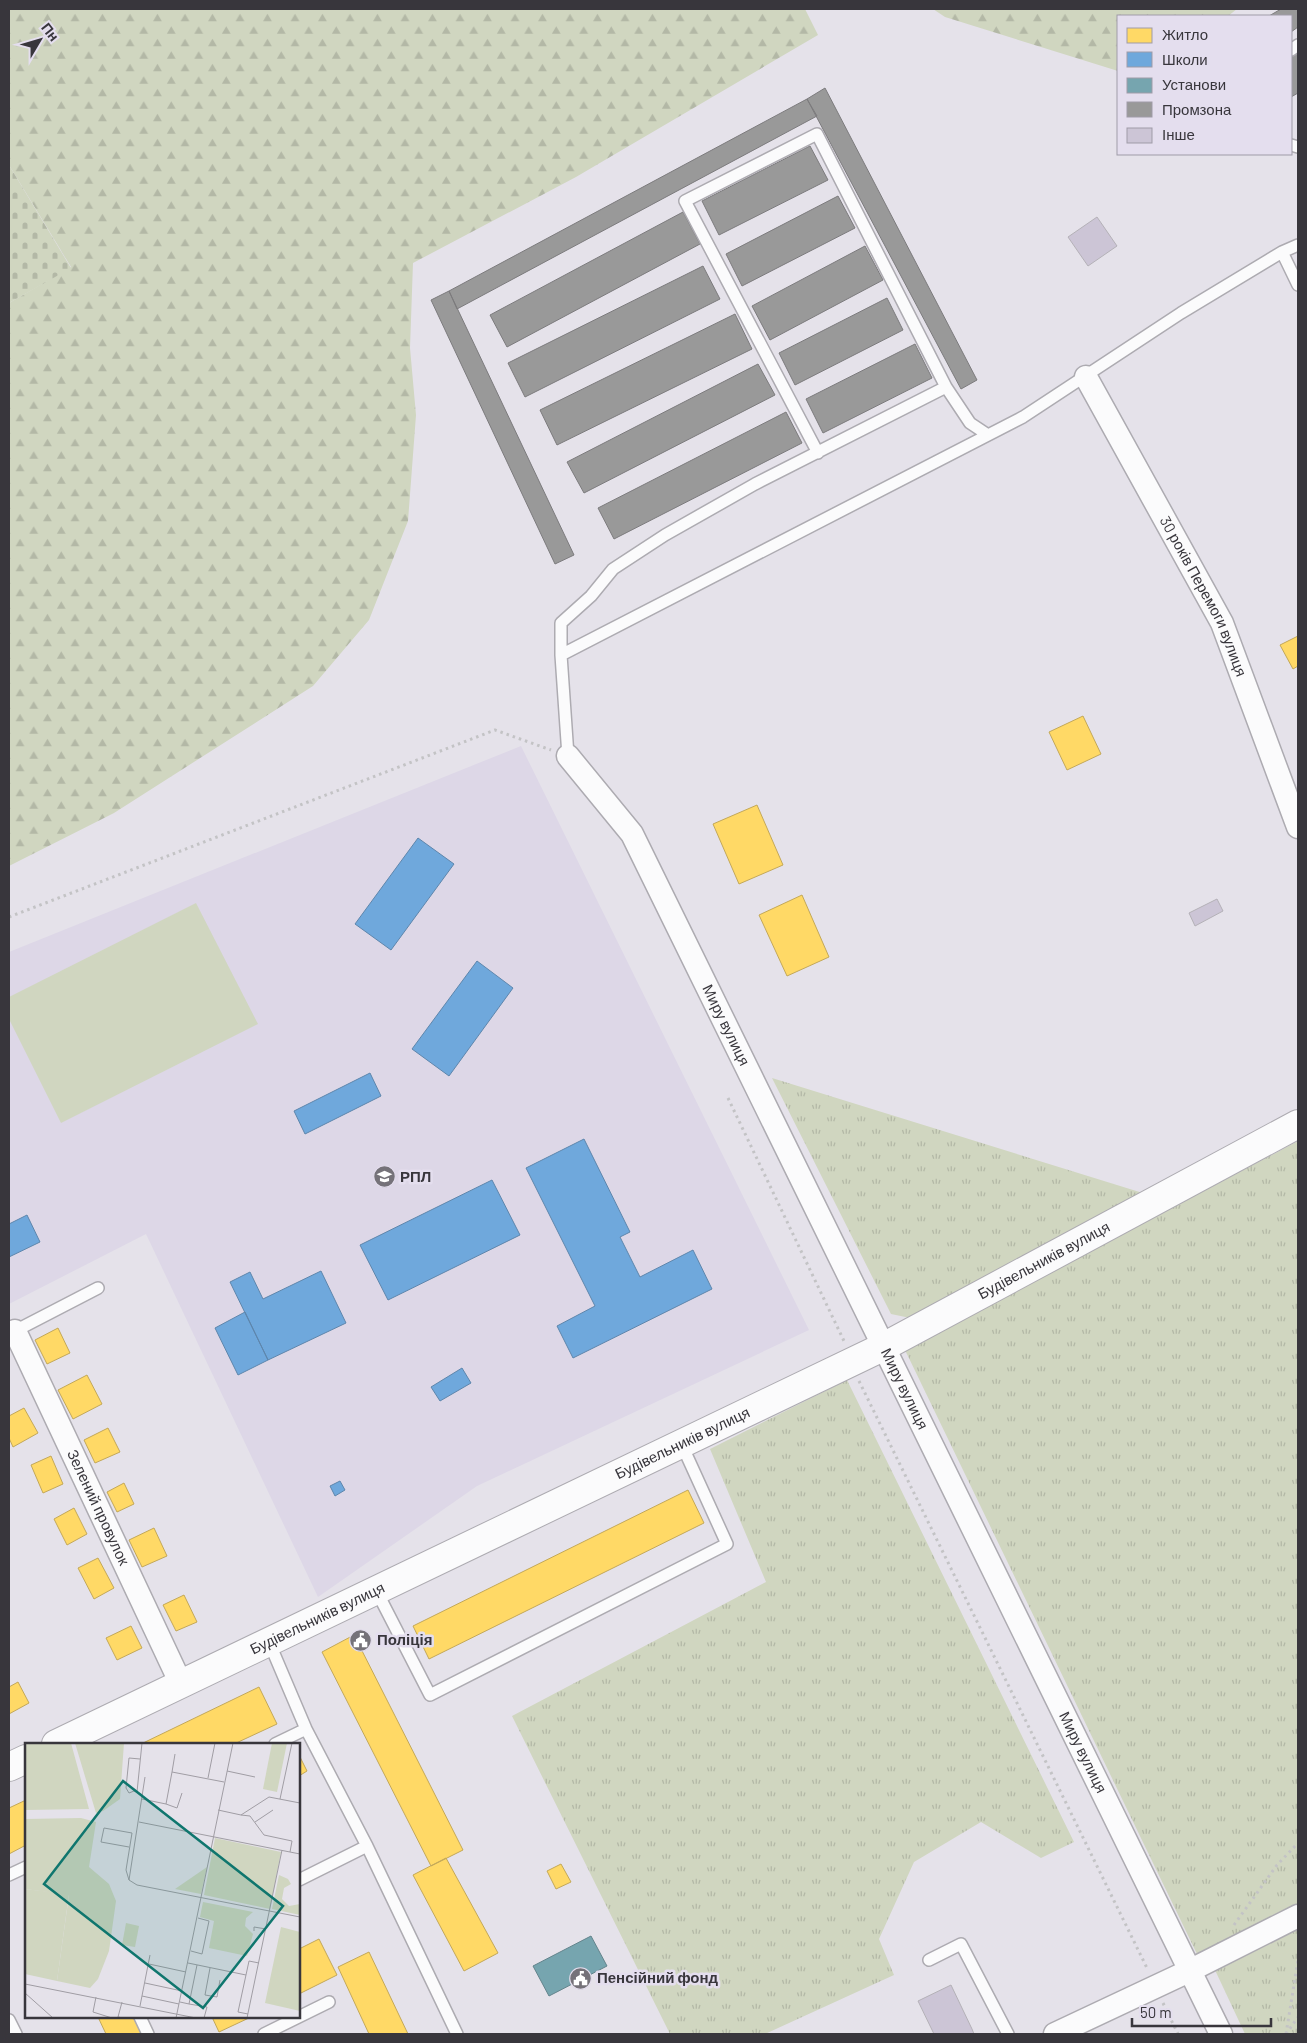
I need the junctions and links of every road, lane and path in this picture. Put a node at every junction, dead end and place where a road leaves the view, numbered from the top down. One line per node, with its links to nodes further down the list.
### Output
1 (1298, 244): 2 (lane)
2 (1282, 252): 3 (lane); 4 (lane)
3 (1298, 285)
4 (1086, 377): 6 (lane); 10 (street, 30 років Перемоги вулиця)
5 (946, 387): 6 (lane); 7 (lane); 7 (lane)
6 (988, 435): 8 (lane)
7 (818, 452): 8 (lane)
8 (561, 655): 9 (lane)
9 (568, 756): 11 (path); 16 (street, Миру вулиця)
10 (1298, 827)
11 (9, 917)
12 (728, 1098): 17 (path)
13 (1298, 1124): 16 (street, Будівельників вулиця)
14 (98, 1288): 15 (lane)
15 (12, 1332): 21 (street, Зелений провулок)
16 (885, 1346): 17 (street, Будівельників вулиця); 36 (street, Миру вулиця)
17 (854, 1360): 18 (street, Будівельників вулиця); 37 (path)
18 (681, 1443): 19 (street, Будівельників вулиця); 19 (lane)
19 (376, 1590): 20 (street, Будівельників вулиця)
20 (269, 1642): 21 (street, Будівельників вулиця); 22 (lane)
21 (181, 1684): 23 (street, Будівельників вулиця)
22 (306, 1729): 24 (lane); 28 (lane)
23 (58, 1743)
24 (277, 1743)
25 (25, 1759): 26 (street)
26 (9, 1767)
27 (1298, 1843): 33 (path)
28 (367, 1846): 31 (lane); 47 (lane)
29 (25, 1867): 30 (lane)
30 (9, 1875)
31 (300, 1880)
32 (1298, 1916): 36 (street)
33 (1228, 1932)
34 (929, 1960): 48 (lane)
35 (1298, 1960): 51 (path)
36 (1190, 1971): 49 (street); 50 (street, Миру вулиця)
37 (1149, 1972)
38 (329, 2002): 39 (lane)
39 (300, 2016)
40 (1298, 2017): 51 (path)
41 (140, 2018): 45 (lane)
42 (296, 2018): 46 (lane)
43 (9, 2020): 44 (lane)
44 (16, 2034)
45 (148, 2034)
46 (264, 2034)
47 (458, 2034)
48 (1008, 2034)
49 (1055, 2034)
50 (1220, 2034)
51 (1286, 2034)

